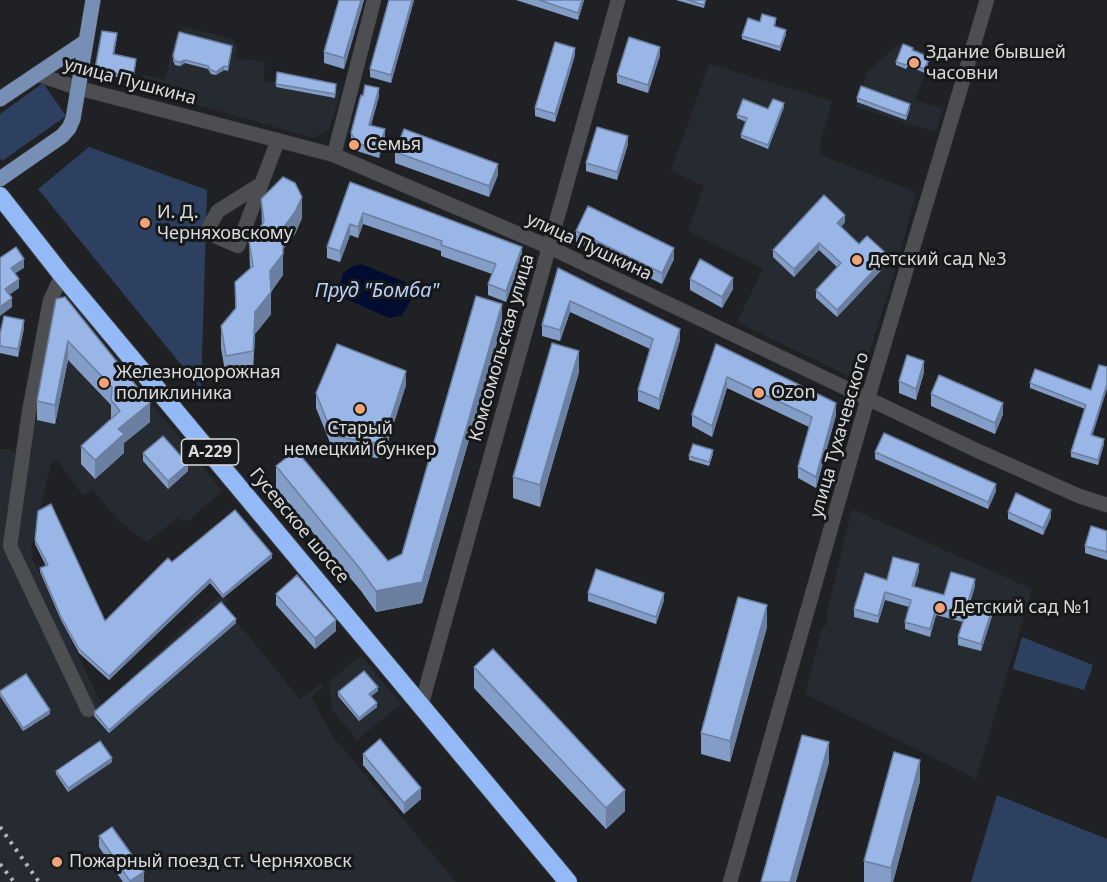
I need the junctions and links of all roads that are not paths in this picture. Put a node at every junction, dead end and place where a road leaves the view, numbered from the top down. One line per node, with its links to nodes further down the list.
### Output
1 (93, 0): 5 (main road)
2 (374, 0): 10 (street)
3 (618, 0): 14 (street, Комсомольская улица)
4 (987, 0): 16 (street, улица Тухачевского)
5 (85, 42): 6 (main road); 7 (main road)
6 (36, 75): 7 (street, улица Пушкина); 8 (main road)
7 (78, 88): 9 (street, улица Пушкина); 11 (main road)
8 (0, 99)
9 (278, 140): 10 (street, улица Пушкина); 12 (street)
10 (334, 155): 14 (street, улица Пушкина)
11 (0, 179)
12 (261, 184): 12 (street)
13 (0, 196): 15 (highway, Гусевское шоссе / А-229)
14 (549, 247): 16 (street, улица Пушкина); 18 (street, Комсомольская улица)
15 (62, 275): 18 (highway, Гусевское шоссе / А-229); 19 (street)
16 (868, 398): 17 (street, улица Пушкина); 21 (street, улица Тухачевского)
17 (1107, 505)
18 (421, 706): 20 (highway, Гусевское шоссе / А-229)
19 (88, 710)
20 (568, 882)
21 (730, 882)

